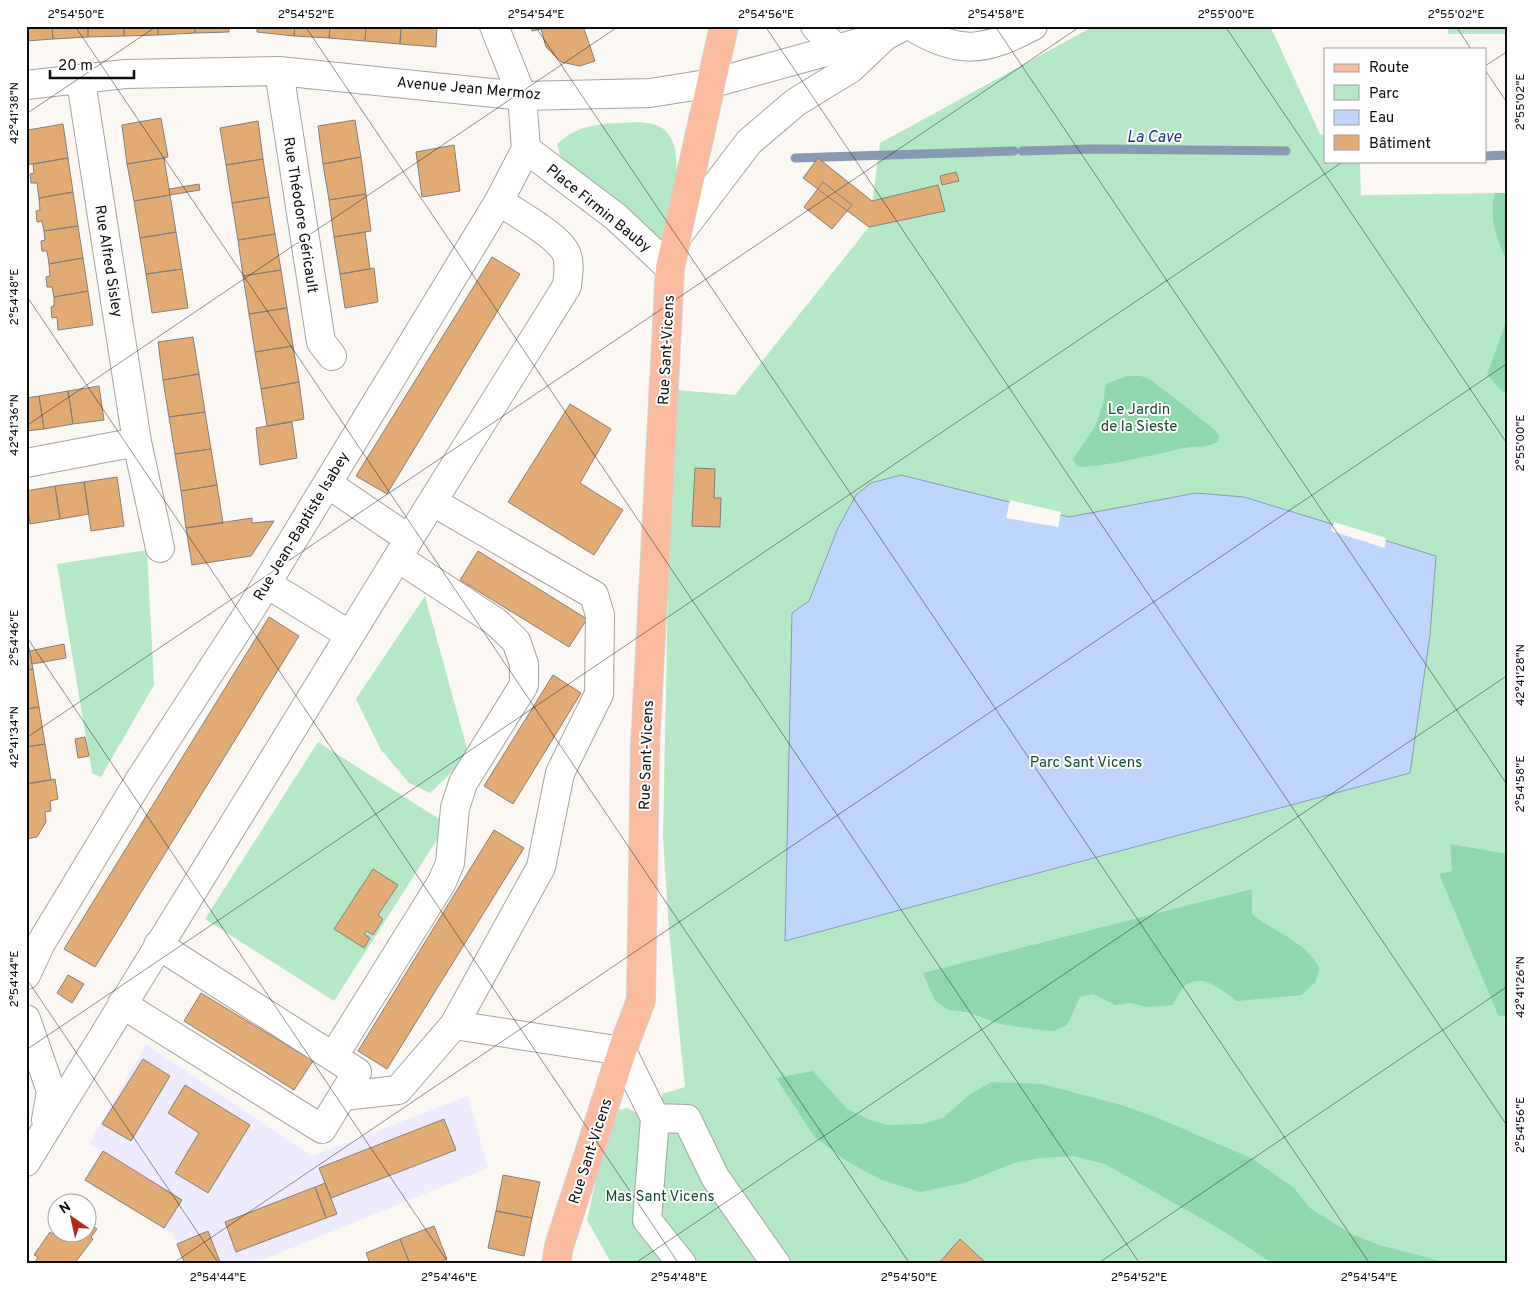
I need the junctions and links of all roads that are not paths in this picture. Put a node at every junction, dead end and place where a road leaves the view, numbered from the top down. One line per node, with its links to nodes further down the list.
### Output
1 (494, 26): 11 (street)
2 (724, 26): 9 (main road, Rue Sant-Vicens)
3 (815, 26): 6 (street)
4 (1033, 26): 5 (street)
5 (900, 29): 6 (street, Avenue Jean Mermoz); 14 (street, Rue Sant-Vicens)
6 (836, 48): 9 (street, Avenue Jean Mermoz)
7 (279, 71): 8 (street, Avenue Jean Mermoz); 11 (street, Avenue Jean Mermoz); 16 (street, Rue Théodore Géricault)
8 (81, 81): 10 (street, Avenue Jean Mermoz); 17 (street, Rue Alfred Sisley)
9 (713, 83): 11 (street, Avenue Jean Mermoz); 14 (main road, Rue Sant-Vicens)
10 (26, 85)
11 (522, 96): 12 (street)
12 (526, 149): 13 (street, Rue Jean-Baptiste Isabey); 15 (street, Place Firmin Bauby)
13 (499, 201): 19 (street, Rue Jean-Baptiste Isabey); 20 (street)
14 (679, 234): 15 (main road, Rue Sant-Vicens)
15 (670, 268): 31 (main road, Rue Sant-Vicens)
16 (332, 356)
17 (137, 442): 18 (street); 21 (street, Rue Alfred Sisley)
18 (26, 463)
19 (328, 484): 22 (street); 23 (street, Rue Jean-Baptiste Isabey)
20 (433, 502): 22 (street); 30 (street)
21 (160, 548)
22 (403, 548): 24 (street); 32 (street)
23 (267, 584): 24 (street); 25 (street, Rue Jean-Baptiste Isabey)
24 (350, 636): 26 (street)
25 (33, 936): 27 (street, Rue Jean-Baptiste Isabey)
26 (158, 945): 28 (street); 32 (street)
27 (26, 975)
28 (122, 1004): 33 (street); 35 (street)
29 (26, 1019): 35 (street)
30 (454, 1025): 31 (street); 33 (street)
31 (622, 1051): 34 (street); 37 (main road, Rue Sant-Vicens)
32 (333, 1057): 33 (street)
33 (343, 1096)
34 (655, 1118): 38 (street); 39 (street)
35 (44, 1129): 36 (street)
36 (26, 1162)
37 (556, 1264)
38 (682, 1264)
39 (776, 1264)

